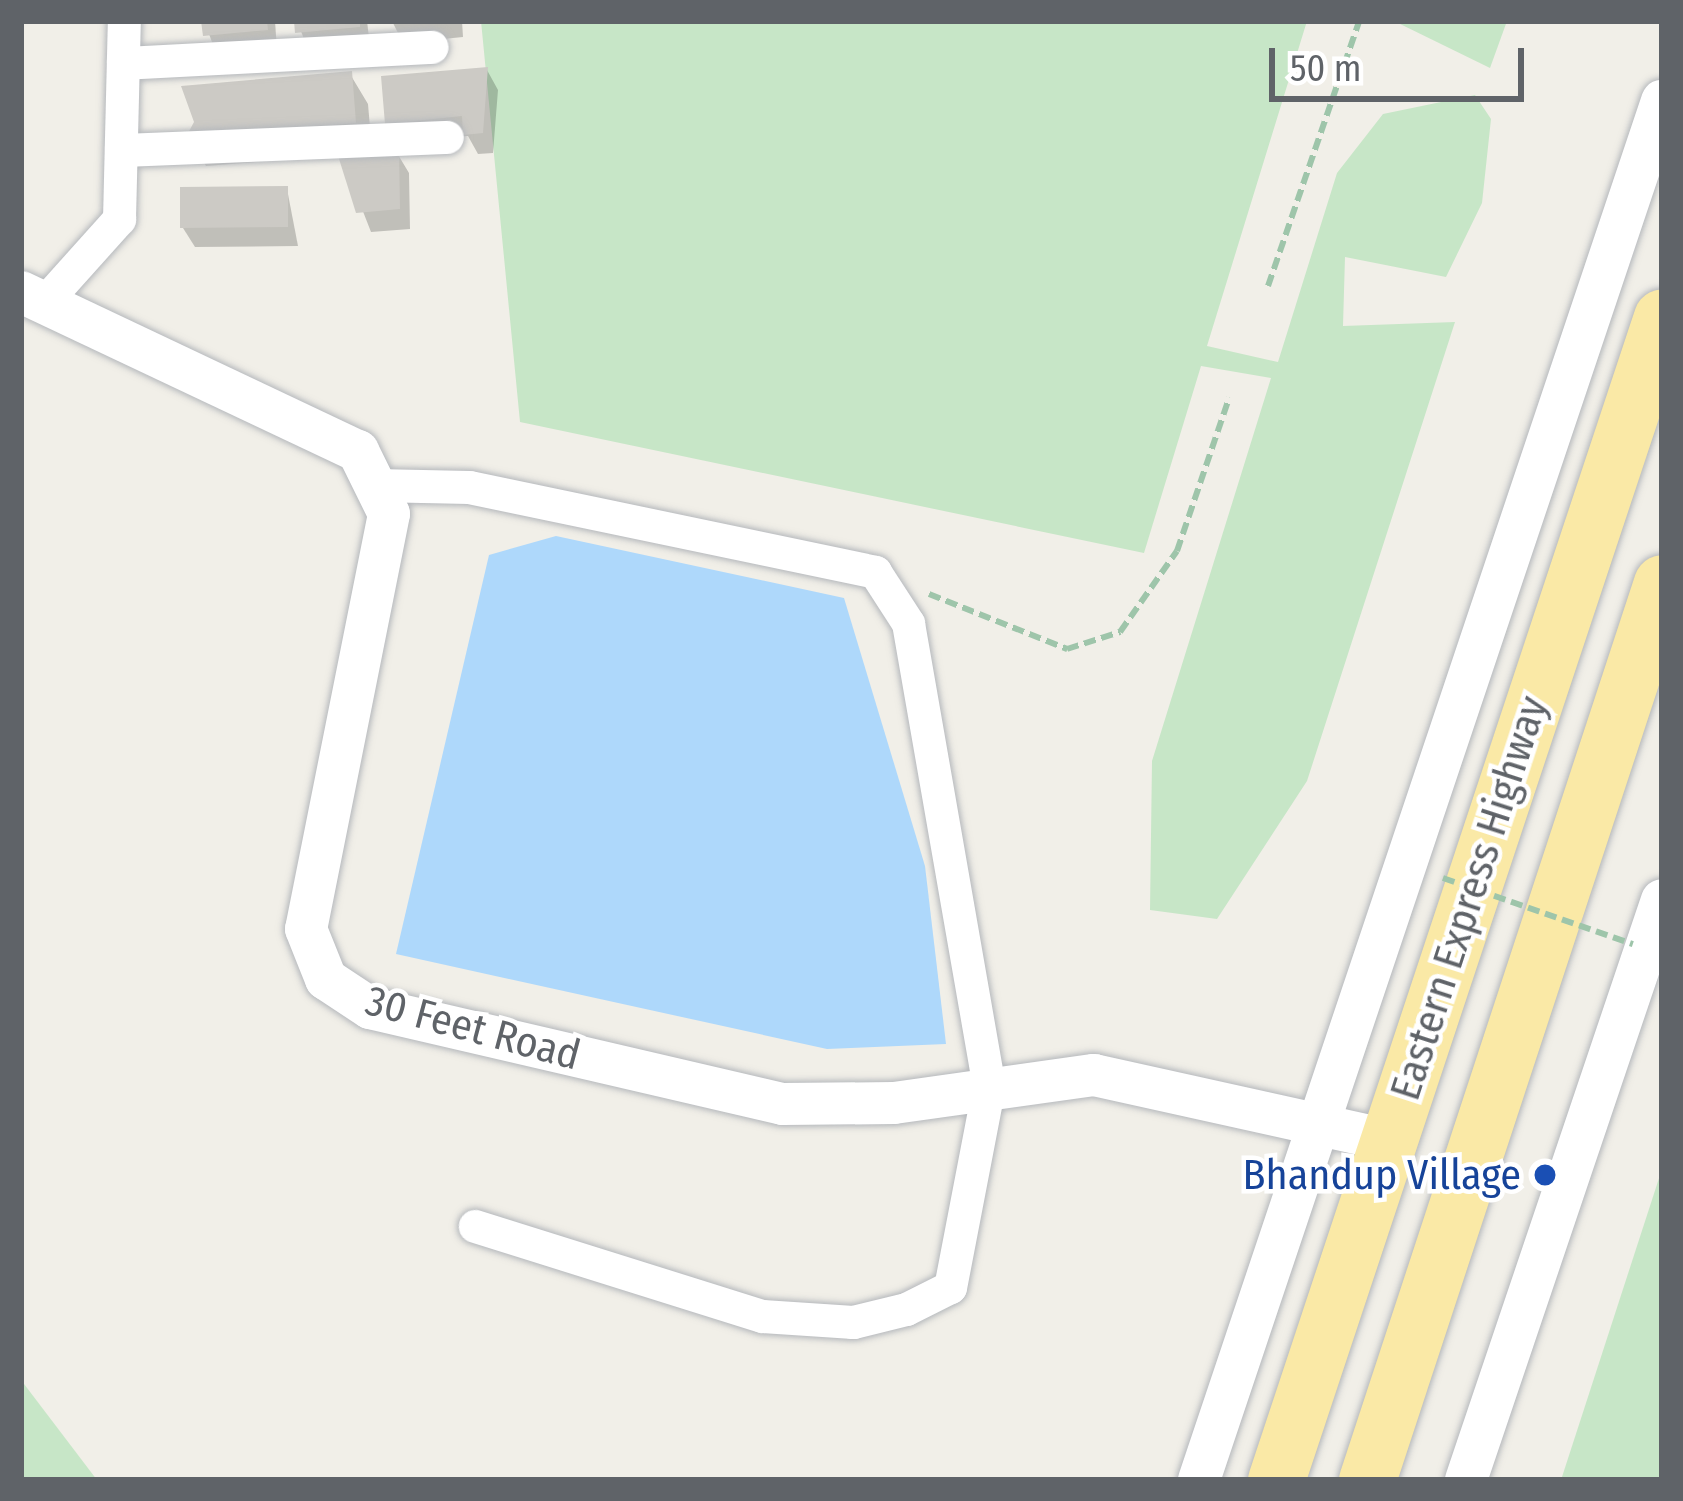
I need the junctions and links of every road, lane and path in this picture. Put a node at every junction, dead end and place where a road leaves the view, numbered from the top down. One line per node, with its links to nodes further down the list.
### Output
1 (124, 21): 4 (street)
2 (1359, 21): 8 (path)
3 (432, 47): 4 (street)
4 (123, 64): 7 (street)
5 (1662, 101): 19 (street)
6 (447, 137): 7 (street)
7 (121, 150): 9 (street)
8 (1268, 286)
9 (35, 294): 12 (street)
10 (1662, 317): 20 (highway, Eastern Express Highway)
11 (1229, 398): 13 (path)
12 (375, 485): 13 (street); 18 (street, 30 Feet Road)
13 (875, 572): 18 (street)
14 (1662, 583): 24 (highway, Eastern Express Highway)
15 (1443, 878): 17 (path, bridge)
16 (1662, 900): 25 (street)
17 (1633, 944)
18 (989, 1085): 19 (street, 30 Feet Road); 21 (street)
19 (1316, 1116): 20 (street, 30 Feet Road); 22 (street)
20 (1388, 1140): 23 (highway, Eastern Express Highway)
21 (475, 1226)
22 (1199, 1480)
23 (1276, 1480)
24 (1367, 1480)
25 (1466, 1480)

